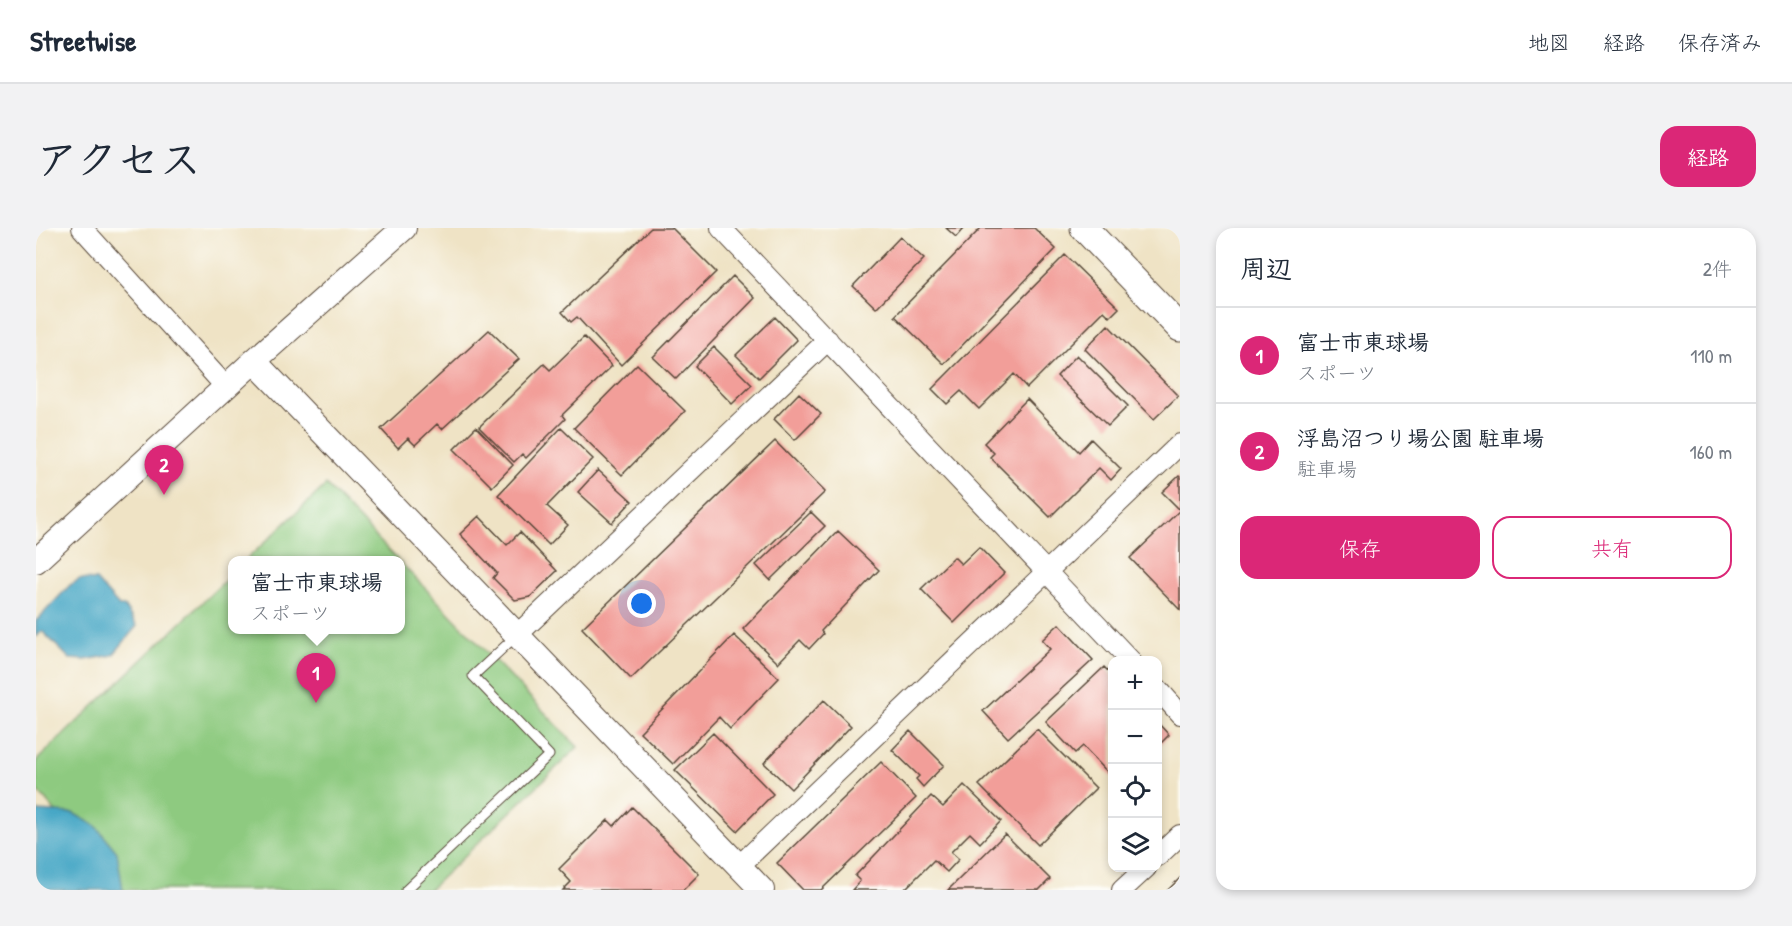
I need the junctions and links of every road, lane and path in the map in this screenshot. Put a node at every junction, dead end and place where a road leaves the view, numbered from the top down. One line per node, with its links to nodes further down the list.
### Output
1 (82, 228): 8 (street)
2 (404, 228): 7 (street)
3 (721, 228): 6 (street)
4 (1084, 228): 5 (main road)
5 (1180, 328)
6 (828, 340): 11 (street); 12 (street)
7 (254, 361): 8 (street); 12 (street)
8 (226, 387): 10 (street)
9 (1180, 444): 11 (street)
10 (36, 561)
11 (1048, 571): 13 (street); 18 (street)
12 (517, 635): 18 (street); 20 (lane)
13 (1127, 656)
14 (1162, 694): 15 (street)
15 (1180, 714)
16 (1180, 835): 17 (street)
17 (1162, 852)
18 (739, 866): 21 (street)
19 (1141, 872): 22 (street)
20 (406, 890)
21 (762, 890)
22 (1122, 890)

